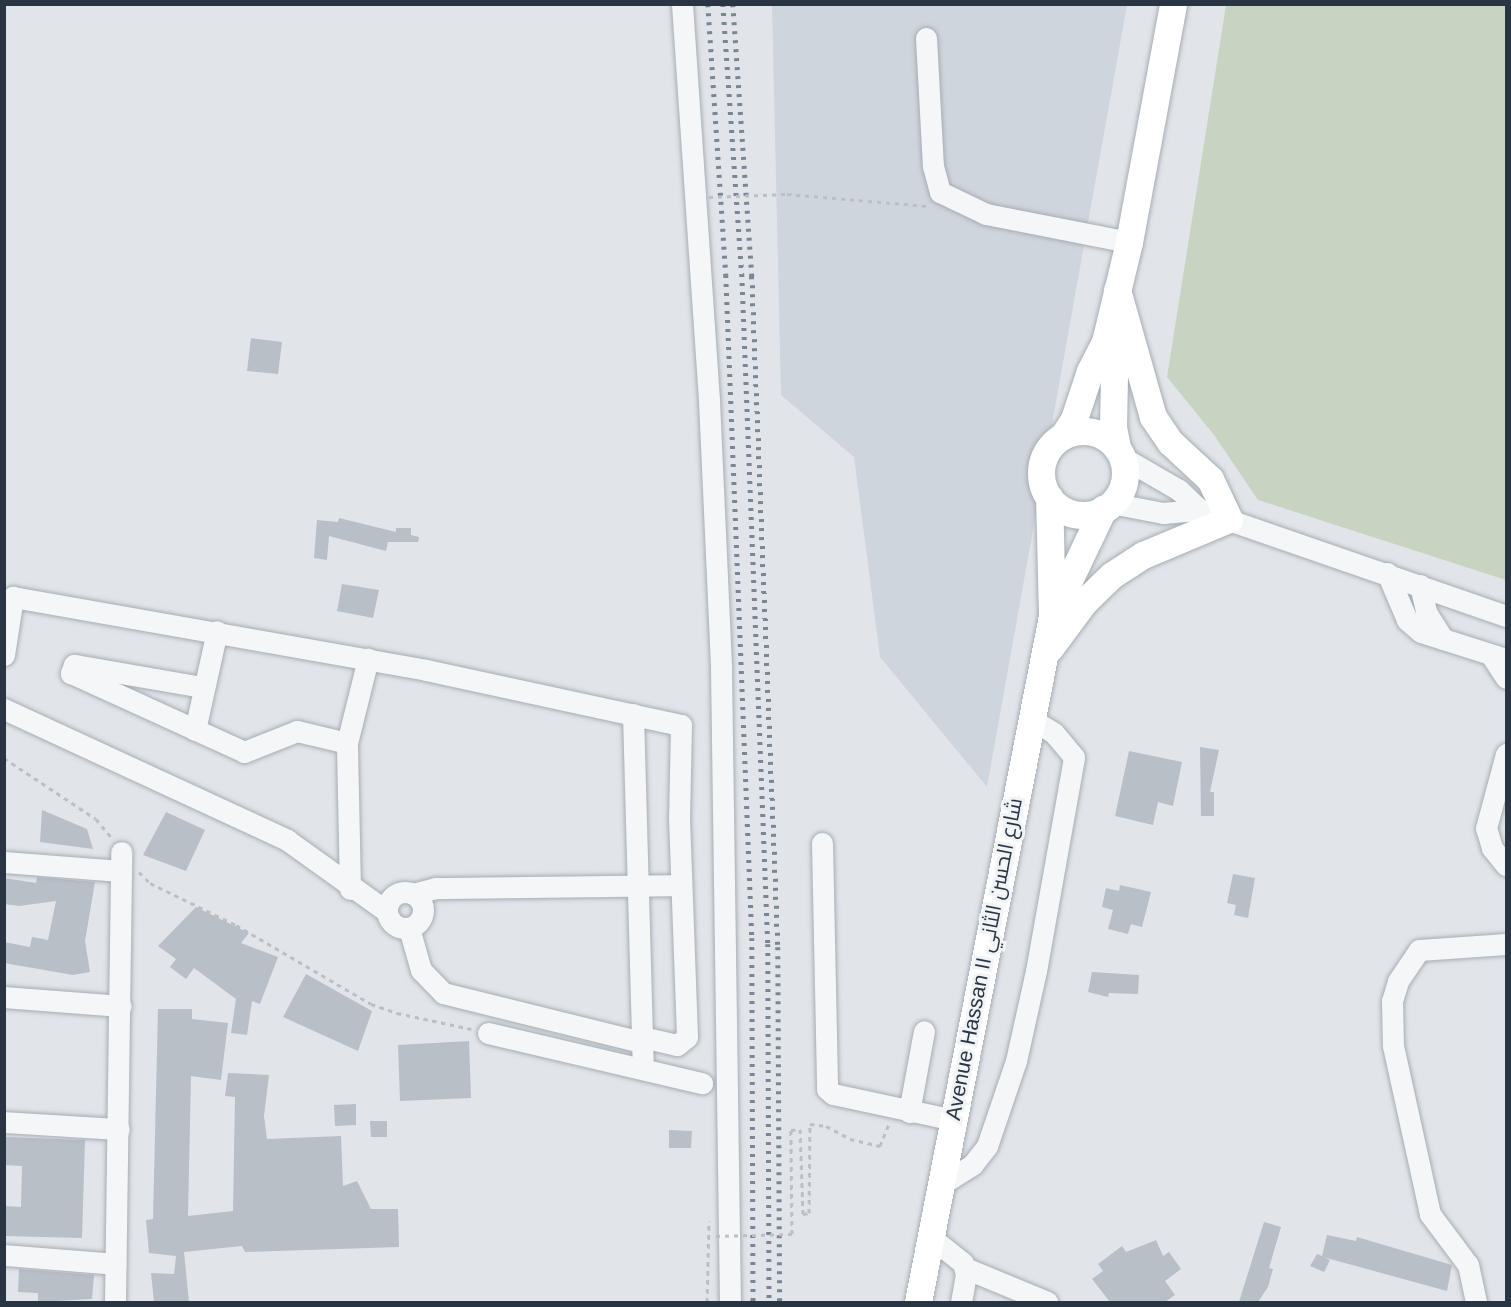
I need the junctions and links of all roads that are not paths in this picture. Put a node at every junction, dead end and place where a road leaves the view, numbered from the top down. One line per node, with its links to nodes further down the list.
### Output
1 (682, 4): 59 (street)
2 (1173, 4): 4 (main road)
3 (927, 38): 4 (street)
4 (1129, 242): 5 (main road)
5 (1117, 290): 6 (main road); 12 (main road)
6 (1105, 342): 7 (main road); 8 (main road)
7 (1063, 436): 8 (main road); 9 (main road)
8 (1119, 453): 10 (main road); 11 (street)
9 (1049, 497): 10 (main road); 15 (main road, Avenue Hassan II شارع الحسن الثاني)
10 (1107, 506): 11 (street); 15 (main road, Avenue Hassan II شارع الحسن الثاني)
11 (1200, 510): 12 (street)
12 (1229, 519): 13 (street); 22 (main road)
13 (1387, 573): 14 (street); 18 (street)
14 (1420, 585): 16 (street); 18 (street)
15 (1052, 616): 22 (main road, Avenue Hassan II شارع الحسن الثاني)
16 (1506, 616)
17 (217, 631): 19 (street); 21 (street); 24 (street)
18 (1443, 639): 20 (street)
19 (4, 655)
20 (1499, 657): 23 (street)
21 (368, 658): 26 (street); 29 (street)
22 (1043, 660): 27 (main road, Avenue Hassan II شارع الحسن الثاني)
23 (1506, 678)
24 (202, 687): 28 (street); 28 (street)
25 (4, 709): 36 (street)
26 (633, 714): 34 (street); 35 (street)
27 (1031, 719): 49 (main road, Avenue Hassan II شارع الحسن الثاني); 52 (street)
28 (195, 730): 29 (street)
29 (347, 743): 36 (street)
30 (1506, 754): 33 (street)
31 (822, 843): 48 (street)
32 (4, 862): 42 (street)
33 (1506, 865)
34 (681, 885): 35 (street); 45 (street)
35 (637, 886): 37 (street); 45 (street)
36 (350, 889): 38 (street)
37 (413, 894): 38 (street); 39 (street)
38 (386, 911): 39 (street)
39 (409, 928): 45 (street)
40 (1506, 944): 62 (street)
41 (4, 997): 42 (street)
42 (121, 1006): 51 (street)
43 (924, 1030): 48 (street)
44 (488, 1033): 46 (street)
45 (641, 1039): 46 (street)
46 (643, 1068): 47 (street)
47 (702, 1083)
48 (904, 1118): 49 (street)
49 (954, 1120): 52 (main road, Avenue Hassan II شارع الحسن الثاني)
50 (4, 1122): 51 (street)
51 (119, 1129): 55 (street)
52 (940, 1185): 53 (main road, Avenue Hassan II شارع الحسن الثاني)
53 (929, 1236): 56 (street); 57 (main road, Avenue Hassan II شارع الحسن الثاني)
54 (4, 1255): 55 (street)
55 (116, 1264): 58 (street)
56 (965, 1268): 60 (street); 61 (street)
57 (918, 1301)
58 (115, 1302)
59 (730, 1302)
60 (961, 1302)
61 (1047, 1302)
62 (1476, 1302)

